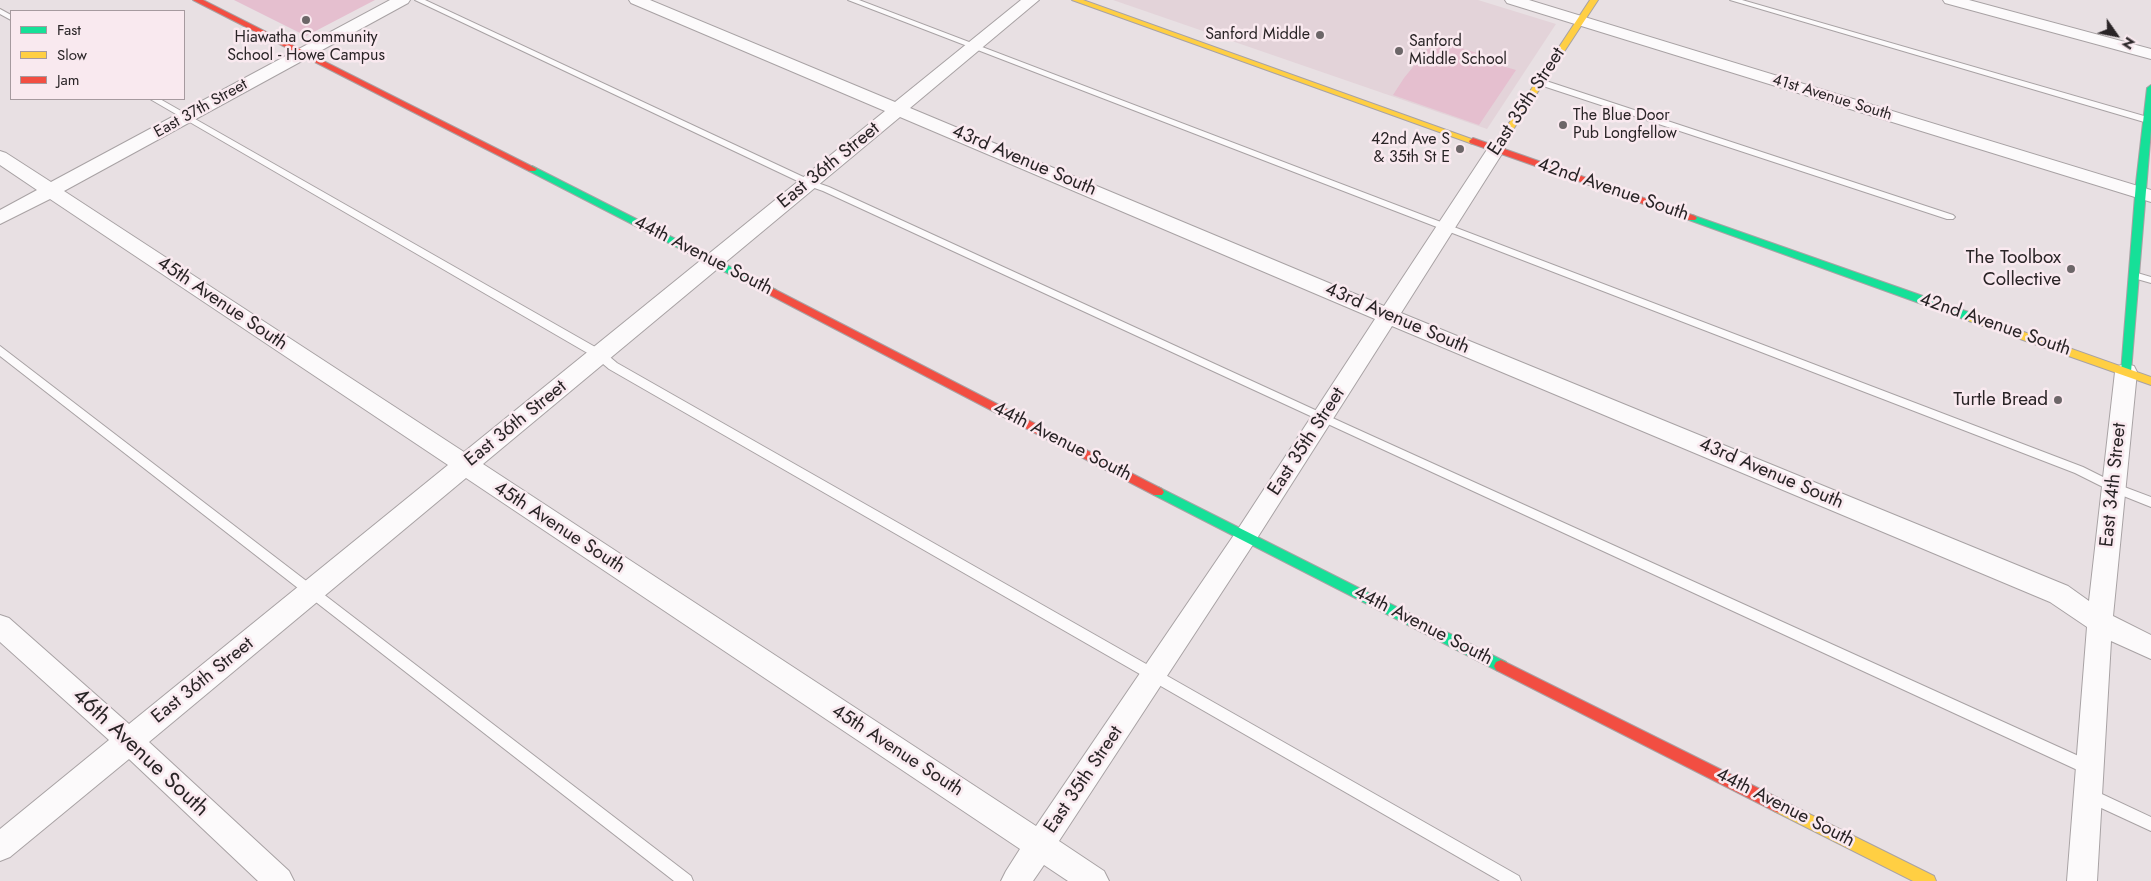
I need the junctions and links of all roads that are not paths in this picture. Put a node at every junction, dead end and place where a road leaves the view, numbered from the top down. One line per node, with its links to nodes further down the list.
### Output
1 (197, 0): 14 (street, 44th Avenue South)
2 (402, 0): 14 (street, East 37th Street)
3 (419, 0): 24 (lane)
4 (637, 0): 19 (street, 43rd Avenue South)
5 (852, 0): 13 (lane)
6 (1031, 0): 13 (street, East 36th Street)
7 (1076, 0): 22 (street, 42nd Avenue South)
8 (1512, 0): 12 (street, 41st Avenue South)
9 (1594, 0): 12 (street, East 35th Street)
10 (1734, 0): 21 (lane)
11 (1951, 0): 15 (street)
12 (1580, 21): 16 (street, East 35th Street); 26 (street, 41st Avenue South)
13 (974, 46): 19 (street, East 36th Street); 29 (lane)
14 (302, 53): 20 (street, East 37th Street); 30 (street, 44th Avenue South)
15 (2151, 54)
16 (1540, 82): 22 (street, East 35th Street); 27 (lane)
17 (2151, 88): 21 (street, East 34th Street)
18 (156, 100): 20 (lane)
19 (899, 108): 24 (street, East 36th Street); 33 (street, 43rd Avenue South)
20 (186, 117): 25 (street, East 37th Street); 35 (lane)
21 (2149, 120): 26 (street, East 34th Street)
22 (1496, 149): 29 (street, East 35th Street); 36 (street, 42nd Avenue South)
23 (0, 158): 25 (street, 45th Avenue South)
24 (808, 183): 30 (street, East 36th Street); 38 (lane)
25 (50, 190): 28 (street, East 37th Street); 39 (street, 45th Avenue South)
26 (2146, 194): 31 (street, East 34th Street)
27 (1950, 217)
28 (0, 218)
29 (1446, 227): 33 (street, East 35th Street); 40 (lane)
30 (714, 261): 35 (street, East 36th Street); 42 (street, 44th Avenue South)
31 (2134, 275): 32 (lane); 36 (street, East 34th Street)
32 (2151, 280)
33 (1389, 315): 38 (street, East 35th Street); 44 (street, 43rd Avenue South)
34 (0, 350): 43 (lane)
35 (600, 354): 39 (street, East 36th Street); 47 (lane)
36 (2126, 372): 37 (street, 42nd Avenue South); 40 (street, East 34th Street)
37 (2151, 381)
38 (1324, 418): 42 (street, East 35th Street); 49 (lane)
39 (464, 465): 43 (street, East 36th Street); 52 (street, 45th Avenue South)
40 (2115, 488): 41 (lane); 44 (street, East 34th Street)
41 (2151, 502)
42 (1246, 536): 47 (street, East 35th Street); 59 (street, 44th Avenue South)
43 (313, 591): 48 (street, East 36th Street); 55 (lane)
44 (2101, 623): 46 (street, 43rd Avenue South); 49 (street, East 34th Street)
45 (0, 626): 48 (street, 46th Avenue South)
46 (2151, 648)
47 (1152, 676): 52 (street, East 35th Street); 58 (lane)
48 (130, 742): 53 (street, East 36th Street); 54 (street, 46th Avenue South)
49 (2090, 768): 50 (street, East 34th Street)
50 (2087, 794): 51 (lane); 60 (street, East 34th Street)
51 (2151, 824)
52 (1039, 846): 56 (street, East 35th Street); 57 (street, 45th Avenue South)
53 (0, 847)
54 (279, 881)
55 (686, 881)
56 (1016, 881)
57 (1094, 881)
58 (1514, 881)
59 (1929, 881)
60 (2082, 881)

